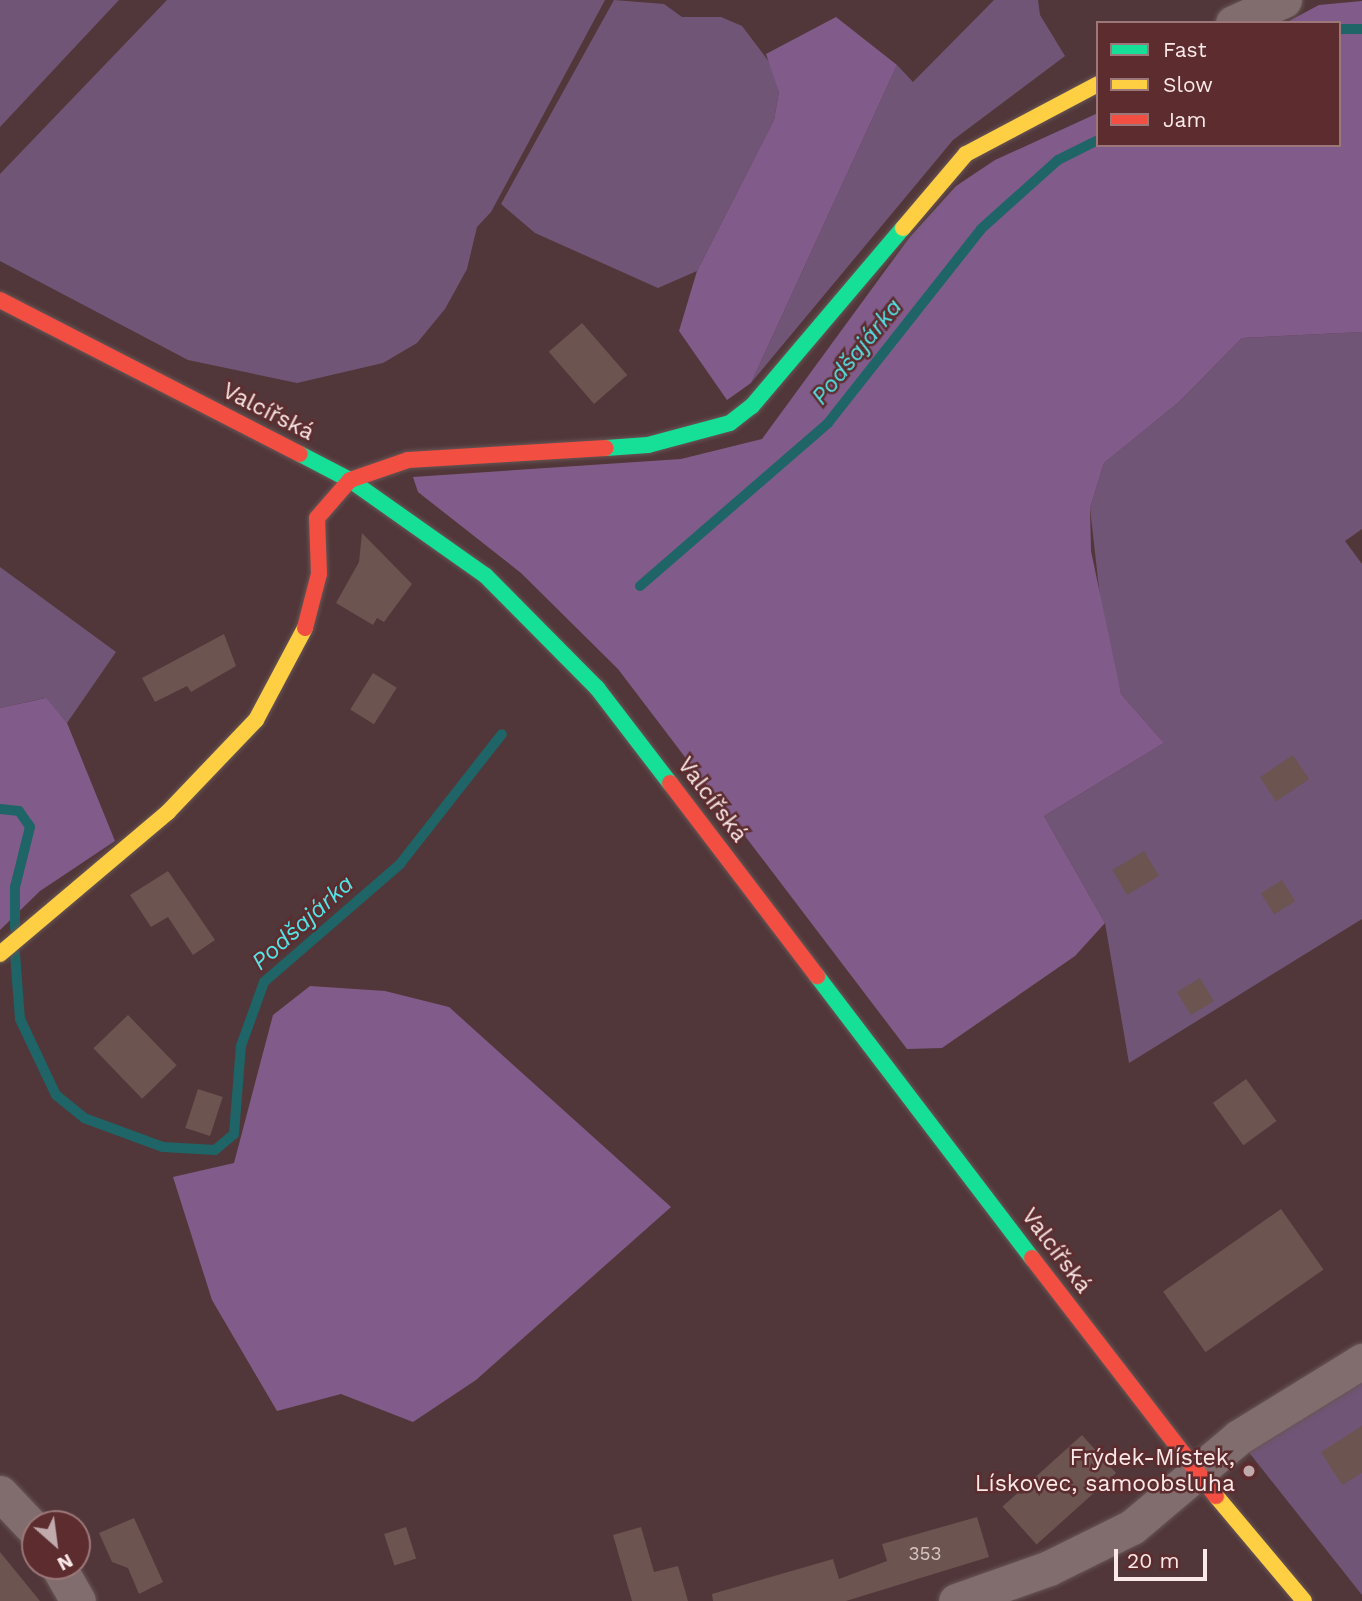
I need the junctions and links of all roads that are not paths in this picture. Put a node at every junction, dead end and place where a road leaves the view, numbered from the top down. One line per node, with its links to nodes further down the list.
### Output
1 (1284, 0): 2 (street)
2 (1237, 21)
3 (1096, 85): 5 (main road)
4 (0, 300): 5 (main road, Valcířská)
5 (350, 480): 6 (main road); 8 (main road, Valcířská)
6 (0, 954)
7 (1362, 1361): 8 (street)
8 (1198, 1475): 13 (street); 14 (main road, Valcířská)
9 (0, 1493): 10 (street)
10 (21, 1515)
11 (66, 1580): 12 (street)
12 (78, 1601)
13 (956, 1601)
14 (1304, 1601)

